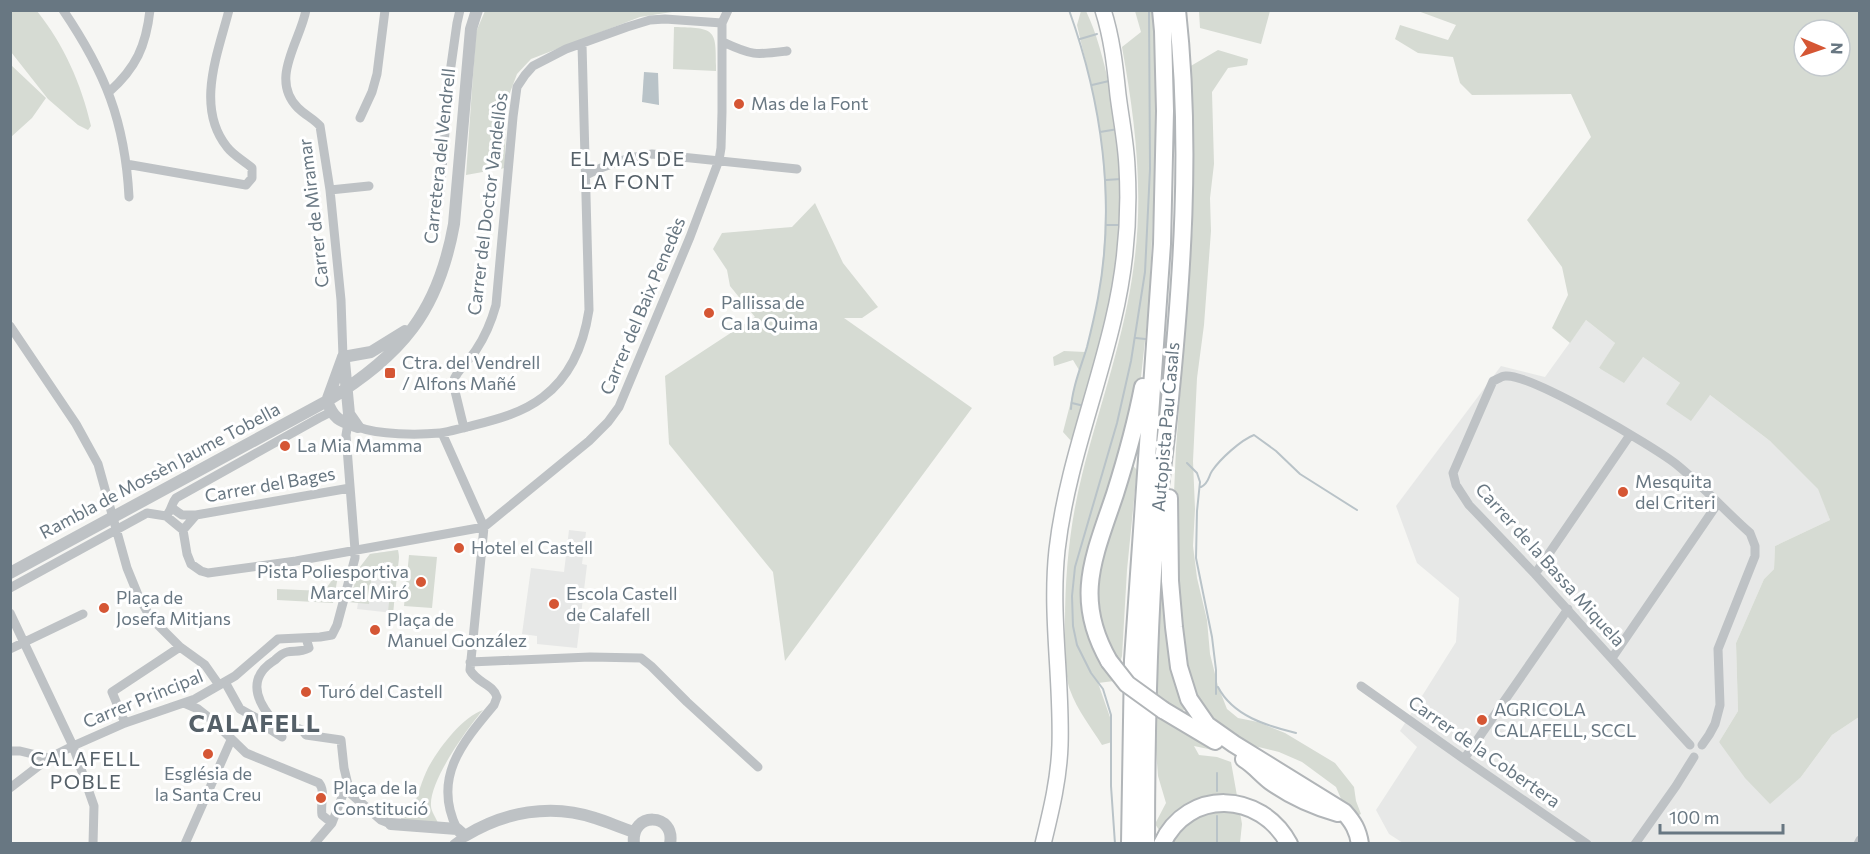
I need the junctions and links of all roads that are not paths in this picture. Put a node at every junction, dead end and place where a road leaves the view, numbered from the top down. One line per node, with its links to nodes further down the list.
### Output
1 (63, 10): 17 (street)
2 (150, 10): 17 (street)
3 (229, 10): 21 (street)
4 (306, 10): 25 (street, Carrer de Miramar)
5 (385, 10): 19 (street)
6 (460, 10): 26 (street)
7 (477, 10): 28 (street, Carretera del Vendrell)
8 (728, 10): 13 (street, Carrer del Baix Penedès)
9 (1093, 10): 18 (main road)
10 (1103, 10): 18 (main road)
11 (1161, 10): 30 (highway, Autopista Pau Casals)
12 (1176, 10): 34 (highway, Autopista Pau Casals)
13 (722, 23): 14 (street, Carrer del Baix Penedès); 15 (street, Carrer del Doctor Vandellòs)
14 (723, 42): 16 (street); 20 (street, Carrer del Baix Penedès)
15 (582, 44): 23 (street); 36 (street, Carrer del Doctor Vandellòs)
16 (787, 51)
17 (109, 92): 21 (street)
18 (1119, 96): 86 (main road)
19 (360, 118)
20 (719, 160): 22 (street); 23 (street); 45 (street, Carrer del Baix Penedès)
21 (126, 164): 27 (street)
22 (797, 170)
23 (586, 175): 36 (street)
24 (369, 186): 25 (street)
25 (330, 190): 31 (street, Carrer de Miramar)
26 (440, 196)
27 (129, 197)
28 (415, 325): 31 (street); 32 (street, Carretera del Vendrell)
29 (10, 326): 44 (street)
30 (1157, 328): 87 (highway, Autopista Pau Casals); 91 (highway, bridge)
31 (344, 357): 32 (street); 33 (street)
32 (348, 388): 33 (street, Carretera del Vendrell); 35 (street)
33 (329, 407): 35 (street); 40 (street, Rambla de Mossèn Jaume Tobella); 42 (street, Rambla de Mossèn Jaume Tobella)
34 (1168, 416): 88 (highway, Autopista Pau Casals); 91 (highway)
35 (353, 423): 37 (street); 39 (street)
36 (464, 428): 37 (street)
37 (442, 433): 45 (street)
38 (1630, 435): 41 (street, Carrer de la Bassa Miquela); 49 (street); 49 (street, Carrer de la Bassa Miquela)
39 (350, 488): 43 (street, Carrer del Bages); 47 (street)
40 (164, 489): 42 (street); 44 (street, Rambla de Mossèn Jaume Tobella)
41 (1718, 503): 58 (street); 68 (street, Carrer de la Bassa Miquela)
42 (170, 509): 43 (street, Carrer del Bages); 44 (street, Rambla de Mossèn Jaume Tobella); 46 (street)
43 (196, 515): 46 (street, Carrer del Bages)
44 (114, 523): 48 (street, Rambla de Mossèn Jaume Tobella); 50 (street, Rambla de Mossèn Jaume Tobella); 56 (street)
45 (484, 527): 47 (street, Carrer del Baix Penedès); 59 (street)
46 (183, 530): 47 (street, Carrer del Baix Penedès)
47 (355, 550): 54 (street, Carrer Principal)
48 (10, 573)
49 (1535, 574): 51 (street, Carrer de la Bassa Miquela)
50 (10, 588)
51 (1568, 609): 58 (street, Carrer de la Bassa Miquela); 73 (street)
52 (10, 613): 55 (street)
53 (83, 614): 55 (street)
54 (306, 638): 60 (street, Carrer Principal); 63 (street)
55 (24, 642): 57 (street); 69 (street)
56 (180, 647): 60 (street); 64 (street)
57 (10, 649)
58 (1612, 658): 67 (street, Carrer de la Bassa Miquela)
59 (470, 662): 74 (street); 79 (street)
60 (222, 683): 62 (street, Carrer Principal); 63 (street)
61 (1362, 686): 73 (street, Carrer de la Cobertera)
62 (184, 703): 64 (street, Carrer Principal); 66 (street)
63 (268, 722): 65 (street); 75 (street)
64 (125, 723): 69 (street, Carrer Principal)
65 (282, 737)
66 (231, 740): 77 (street); 82 (street)
67 (1690, 745): 68 (street); 71 (street)
68 (1702, 745): 71 (street)
69 (73, 746): 72 (street, Carrer Principal); 81 (street)
70 (11, 753): 72 (street)
71 (1694, 757): 93 (street)
72 (49, 758): 76 (street, Carrer Principal)
73 (1464, 759): 92 (street, Carrer de la Cobertera)
74 (758, 767)
75 (347, 784): 77 (street); 78 (street)
76 (10, 788)
77 (332, 823): 83 (street)
78 (391, 824): 79 (street)
79 (461, 833): 80 (street); 84 (street)
80 (634, 838): 85 (street)
81 (93, 843)
82 (185, 843)
83 (315, 843)
84 (454, 843)
85 (670, 843)
86 (1043, 843)
87 (1130, 843)
88 (1146, 843)
89 (1162, 843): 90 (highway)
90 (1289, 843)
91 (1358, 843)
92 (1587, 843)
93 (1635, 843)

